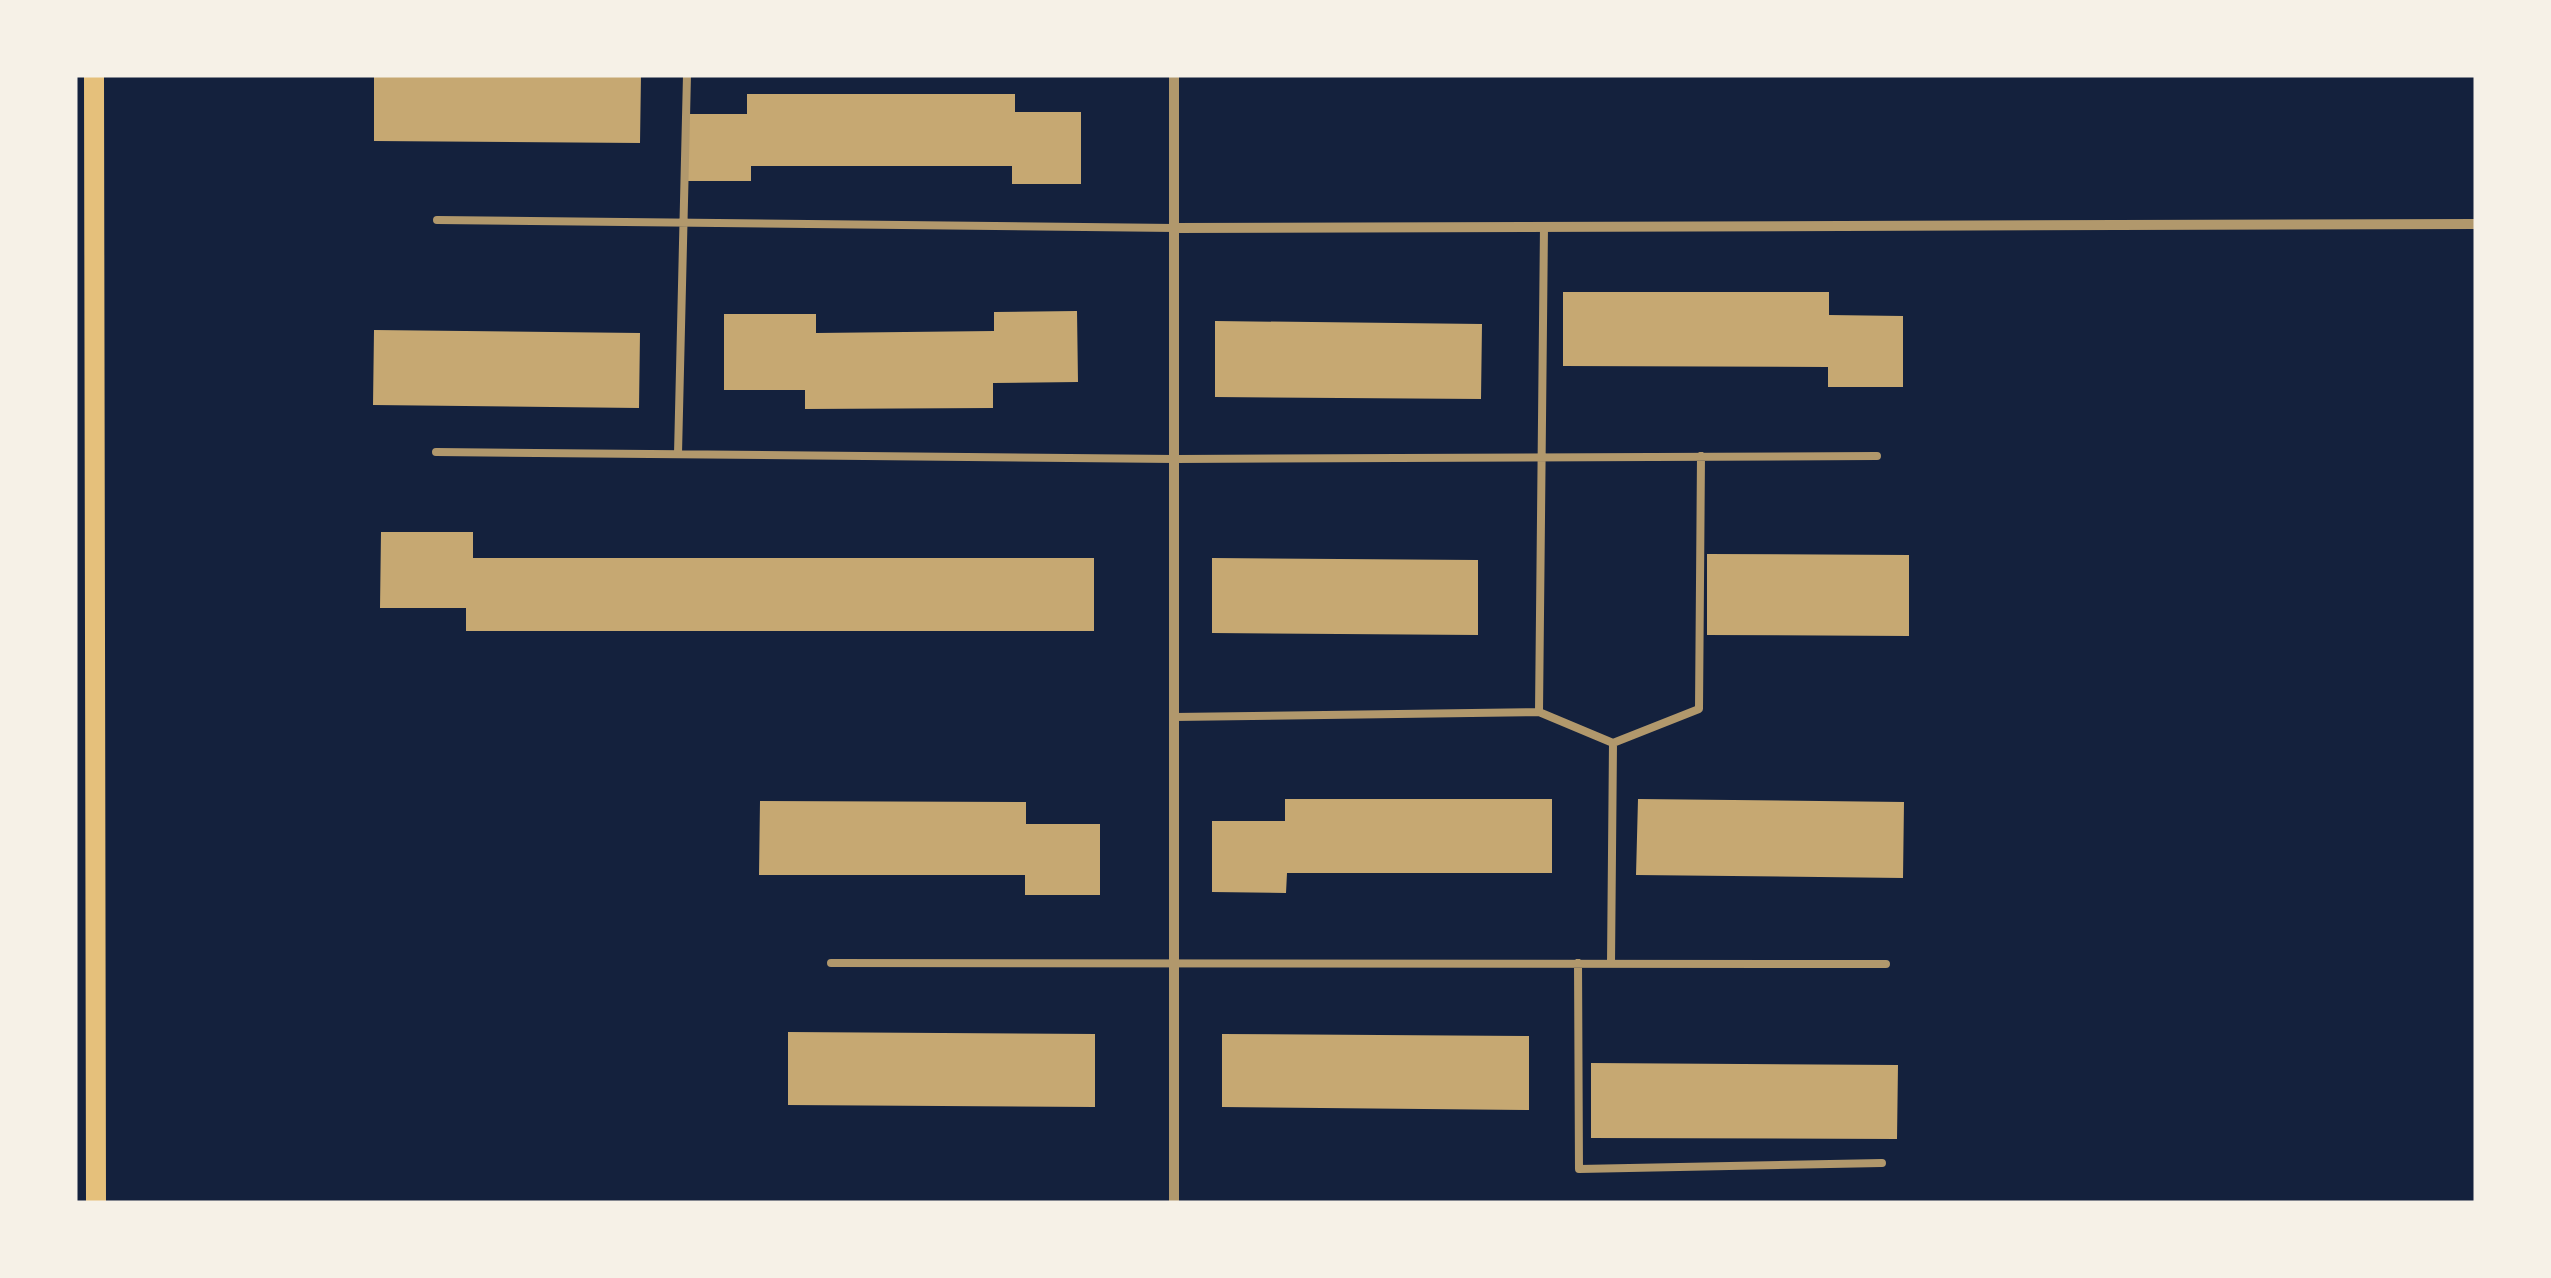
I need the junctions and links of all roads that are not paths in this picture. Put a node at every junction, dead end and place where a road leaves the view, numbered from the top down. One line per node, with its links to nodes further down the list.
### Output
1 (94, 75): 24 (main road)
2 (686, 75): 5 (lane)
3 (1174, 75): 8 (street)
4 (437, 220): 5 (lane)
5 (684, 223): 8 (lane); 10 (lane)
6 (2476, 224): 7 (street)
7 (1544, 226): 8 (street); 13 (lane)
8 (1174, 228): 14 (street)
9 (436, 452): 10 (lane)
10 (678, 454): 14 (lane)
11 (1700, 456): 12 (lane); 13 (lane); 17 (lane)
12 (1876, 456)
13 (1540, 458): 14 (lane); 15 (lane)
14 (1174, 459): 16 (street)
15 (1539, 712): 16 (lane); 17 (lane)
16 (1174, 716): 19 (street)
17 (1613, 742): 21 (lane)
18 (831, 963): 19 (lane)
19 (1174, 963): 20 (lane); 25 (street)
20 (1578, 963): 21 (lane); 23 (lane)
21 (1612, 963): 22 (lane)
22 (1886, 964)
23 (1882, 1163)
24 (96, 1203)
25 (1174, 1203)

